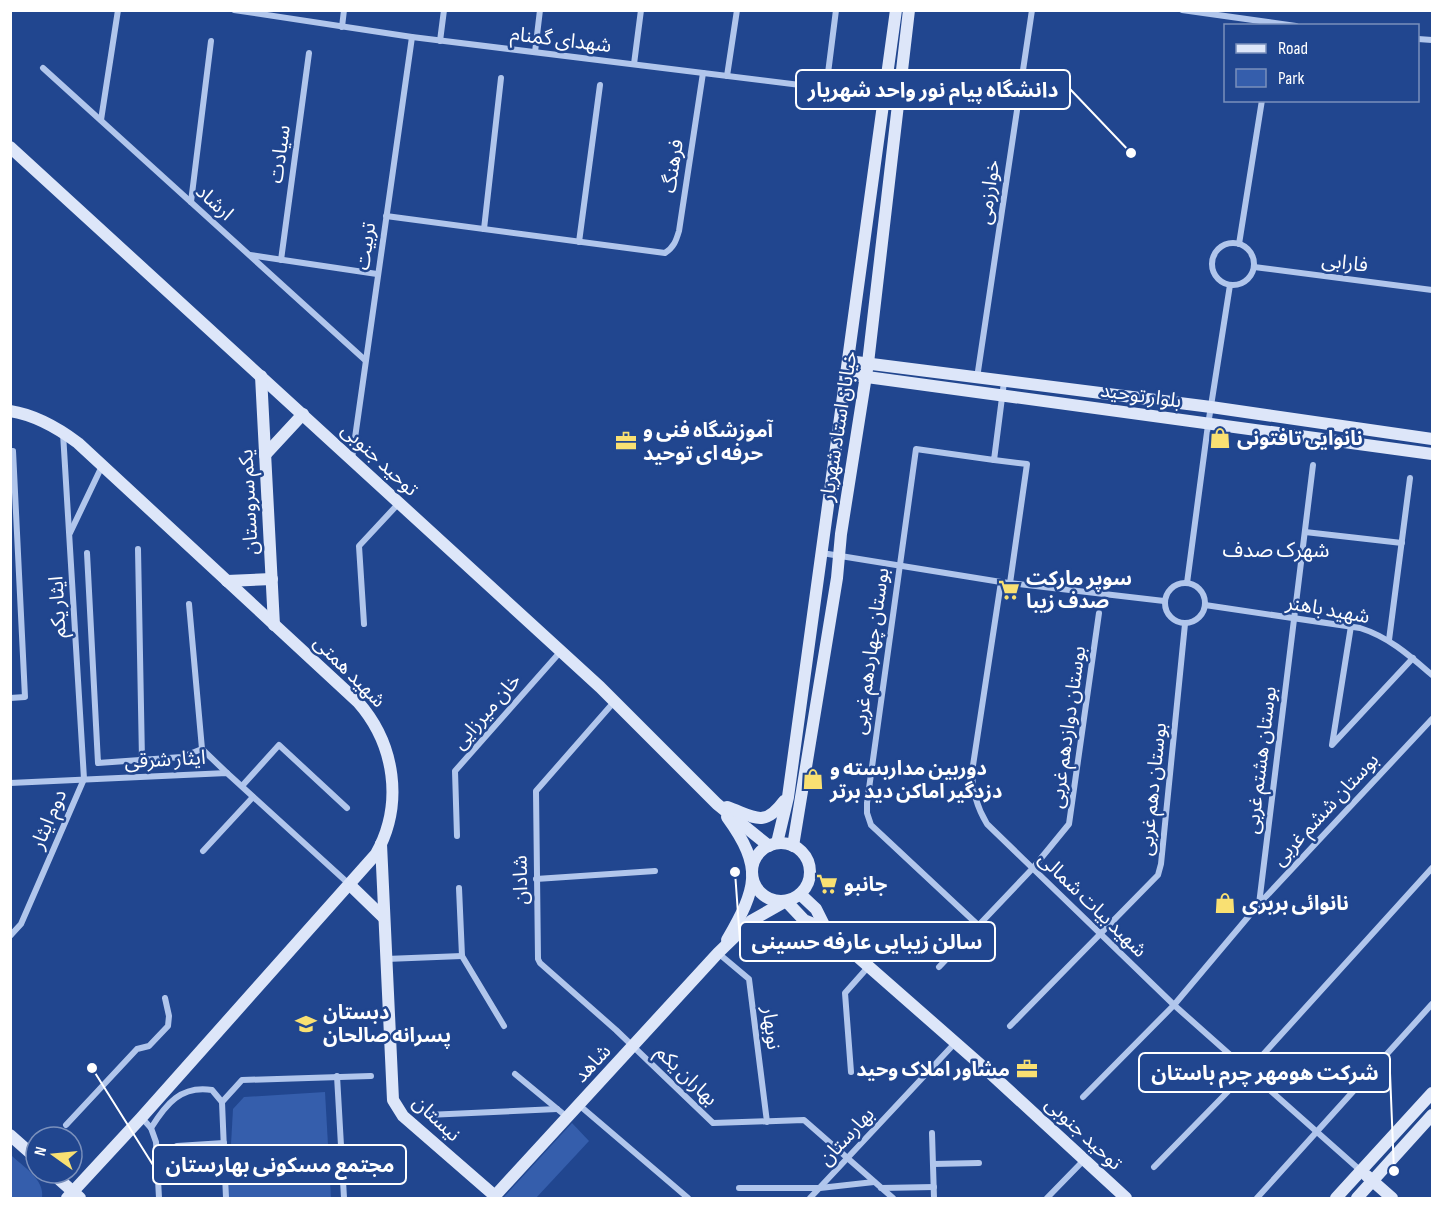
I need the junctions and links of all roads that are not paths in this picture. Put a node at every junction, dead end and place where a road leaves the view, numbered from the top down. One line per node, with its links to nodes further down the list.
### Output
1 (118, 10): 30 (street)
2 (234, 10): 13 (street, شهدای گمنام)
3 (344, 10): 15 (street)
4 (444, 10): 17 (street)
5 (540, 10): 19 (street)
6 (641, 10): 21 (street)
7 (737, 10): 24 (street)
8 (836, 10): 27 (street)
9 (896, 10): 28 (street, خیابان استاد شهریار)
10 (909, 10): 28 (street, خیابان استاد شهریار)
11 (1032, 10): 49 (street, خوارزمی)
12 (1182, 10): 14 (street)
13 (239, 11): 15 (street, شهدای گمنام)
14 (1275, 24)
15 (342, 27): 16 (street, شهدای گمنام)
16 (412, 37): 17 (street, شهدای گمنام); 33 (street, تربیت)
17 (440, 40): 19 (street, شهدای گمنام)
18 (211, 41): 32 (street)
19 (535, 52): 21 (street, شهدای گمنام)
20 (309, 53): 38 (street, سیادت)
21 (634, 64): 23 (street, شهدای گمنام)
22 (43, 68): 30 (street, ارشاد)
23 (703, 73): 24 (street, شهدای گمنام); 35 (street, فرهنگ)
24 (727, 76): 27 (street, شهدای گمنام)
25 (501, 78): 34 (street)
26 (600, 85): 35 (street)
27 (826, 88): 28 (street, شهدای گمنام)
28 (891, 97): 44 (street, خیابان استاد شهریار); 45 (street, خیابان استاد شهریار)
29 (1262, 102): 36 (street)
30 (101, 120): 32 (street, ارشاد)
31 (11, 150): 47 (street, توحید جنوبی)
32 (191, 202): 37 (street, ارشاد)
33 (386, 216): 34 (street); 40 (street, تربیت)
34 (484, 229): 35 (street)
35 (579, 242)
36 (1239, 244): 39 (street); 41 (street)
37 (249, 255): 38 (street); 43 (street, ارشاد)
38 (281, 260): 40 (street)
39 (1254, 267): 41 (street); 42 (street, فارابی)
40 (377, 274): 43 (street, تربیت)
41 (1230, 285): 52 (street)
42 (1432, 290)
43 (365, 360): 61 (street, تربیت)
44 (848, 361): 45 (street, بلوار توحید); 46 (street, خیابان استاد شهریار)
45 (868, 363): 48 (street, خیابان استاد شهریار); 49 (street, بلوار توحید)
46 (845, 374): 48 (street, بلوار توحید); 67 (street, خیابان استاد شهریار)
47 (261, 376): 54 (street, توحید جنوبی); 60 (street, یکم سروستان)
48 (866, 377): 51 (street, بلوار توحید); 70 (street, خیابان استاد شهریار)
49 (977, 378): 50 (street, بلوار توحید)
50 (1004, 382): 51 (street); 52 (street, بلوار توحید)
51 (1002, 395): 55 (street, بلوار توحید); 62 (street)
52 (1211, 407): 55 (street); 57 (street, بلوار توحید)
53 (10, 411): 56 (street, شهید همتی)
54 (303, 414): 60 (street); 61 (street, توحید جنوبی)
55 (1208, 425): 59 (street, بلوار توحید); 83 (street)
56 (63, 432): 64 (street, شهید همتی); 69 (street, ایثار یکم)
57 (1432, 439)
58 (10, 451): 97 (street)
59 (1432, 454)
60 (265, 455): 78 (street, یکم سروستان)
61 (352, 459): 66 (street, توحید جنوبی)
62 (994, 460): 76 (street, بوستان چهاردهم غربی); 82 (street, بوستان چهاردهم غربی)
63 (1313, 465): 68 (street, بوستان هشتم غربی)
64 (102, 466): 69 (street); 79 (street, شهید همتی)
65 (1410, 478): 71 (street)
66 (399, 503): 89 (street); 94 (street, توحید جنوبی)
67 (824, 531): 70 (street); 74 (street, خیابان استاد شهریار)
68 (1305, 531): 71 (street); 88 (street, بوستان هشتم غربی)
69 (69, 534): 103 (street, ایثار یکم)
70 (842, 534): 75 (street, خیابان استاد شهریار)
71 (1402, 543): 93 (street)
72 (138, 549): 101 (street)
73 (87, 553): 101 (street)
74 (822, 554): 75 (street); 77 (street, خیابان استاد شهریار)
75 (840, 557): 76 (street); 81 (street, خیابان استاد شهریار)
76 (898, 567): 80 (street); 126 (street, بوستان چهاردهم غربی)
77 (818, 574): 81 (street); 106 (street, خیابان استاد شهریار)
78 (272, 579): 79 (street); 91 (street, یکم سروستان)
79 (227, 581): 91 (street, شهید همتی)
80 (1001, 582): 82 (street); 115 (street, شهید بیات شمالی)
81 (836, 583): 113 (street, خیابان استاد شهریار)
82 (1010, 583): 84 (street)
83 (1187, 583): 84 (street); 86 (street)
84 (1164, 601): 90 (street)
85 (189, 604): 100 (street)
86 (1205, 605): 88 (street, شهید باهنر); 90 (street)
87 (1099, 613): 115 (street, بوستان دوازدهم غربی)
88 (1294, 620): 92 (street, شهید باهنر); 124 (street, بوستان هشتم غربی)
89 (364, 624)
90 (1185, 624): 128 (street, بوستان دهم غربی)
91 (274, 625): 111 (street, شهید همتی)
92 (1351, 626): 93 (street, شهید باهنر); 95 (street)
93 (1389, 640): 95 (street, شهید باهنر)
94 (561, 651): 98 (street, توحید جنوبی); 110 (street, خان میرزایی)
95 (1413, 658): 96 (street, شهید باهنر)
96 (1432, 675)
97 (10, 698)
98 (615, 701): 108 (street, توحید جنوبی); 119 (street, شادان)
99 (1432, 719): 124 (street, بوستان ششم غربی)
100 (202, 749): 101 (street); 102 (street)
101 (142, 760)
102 (227, 773): 103 (street, ایثار شرقی); 105 (street, ایثار شرقی)
103 (84, 779): 104 (street, ایثار شرقی); 129 (street, دوم ایثار)
104 (10, 783)
105 (242, 786): 107 (street, ایثار شرقی); 109 (street)
106 (788, 796): 108 (street); 112 (street, خیابان استاد شهریار)
107 (253, 797): 114 (street); 120 (street, ایثار شرقی)
108 (717, 804): 112 (street, توحید جنوبی); 117 (street, توحید جنوبی)
109 (347, 808)
110 (457, 836)
111 (381, 844): 120 (street, شهید همتی); 125 (street, نيستان)
112 (773, 844): 113 (street); 117 (street)
113 (793, 846): 122 (street)
114 (203, 851)
115 (1033, 868): 126 (street, بوستان دوازدهم غربی); 128 (street, شهید بیات شمالی)
116 (1432, 868): 142 (street)
117 (752, 870): 123 (street); 130 (street)
118 (655, 871): 119 (street)
119 (536, 879): 141 (street, شادان)
120 (350, 885): 125 (street); 154 (street, شهید همتی)
121 (459, 888): 131 (street)
122 (800, 894): 123 (street); 127 (street, توحید جنوبی)
123 (786, 901): 127 (street, توحید جنوبی); 130 (street)
124 (1259, 904): 137 (street, بوستان ششم غربی)
125 (384, 918): 132 (street, نيستان)
126 (978, 925): 134 (street, بوستان دوازدهم غربی)
127 (826, 929): 133 (street, توحید جنوبی)
128 (1100, 935): 137 (street, شهید بیات شمالی); 139 (street, بوستان دهم غربی)
129 (10, 936)
130 (718, 953): 141 (street, شاهد); 156 (street, نوبهار)
131 (462, 956): 132 (street); 138 (street)
132 (386, 959): 178 (street, نيستان)
133 (868, 966): 140 (street, توحید جنوبی); 143 (street)
134 (939, 967)
135 (165, 998): 157 (street)
136 (1432, 1004): 159 (street)
137 (1174, 1005): 142 (street, شهید بیات شمالی); 148 (street, بوستان ششم غربی)
138 (504, 1026)
139 (1010, 1026)
140 (955, 1043): 165 (street, بهارستان); 166 (street, توحید جنوبی)
141 (633, 1047): 150 (street, شاهد); 156 (street, بهاران یکم)
142 (1249, 1070): 159 (street, شهید بیات شمالی); 169 (street)
143 (851, 1072)
144 (515, 1074): 151 (street)
145 (337, 1076): 146 (street); 149 (street); 181 (street)
146 (371, 1076)
147 (1432, 1093): 170 (street)
148 (1083, 1097)
149 (222, 1102): 158 (street); 162 (street)
150 (579, 1105): 155 (street, شاهد); 182 (street)
151 (557, 1109): 152 (street); 155 (street)
152 (427, 1115)
153 (1432, 1115): 171 (street)
154 (141, 1118): 158 (street); 177 (street, شهید همتی)
155 (567, 1118): 178 (street, شاهد)
156 (767, 1122): 165 (street, بهاران یکم)
157 (66, 1125)
158 (151, 1128): 164 (street)
159 (1318, 1131): 170 (street, شهید بیات شمالی); 188 (street)
160 (932, 1133): 168 (street)
161 (10, 1135): 163 (street)
162 (224, 1143): 164 (street); 180 (street)
163 (24, 1147)
164 (157, 1156): 179 (street)
165 (848, 1158): 172 (street, بهاران یکم); 175 (street, بهارستان)
166 (1084, 1160): 186 (street); 187 (street, توحید جنوبی)
167 (979, 1162): 168 (street)
168 (933, 1164): 173 (street)
169 (1154, 1167)
170 (1361, 1172): 171 (street); 189 (street)
171 (1373, 1181): 190 (street); 191 (street)
172 (874, 1182): 175 (street); 176 (street, بهاران یکم)
173 (934, 1187): 176 (street); 185 (street)
174 (739, 1188): 175 (street)
175 (820, 1188): 183 (street, بهارستان)
176 (880, 1188): 184 (street, بهاران یکم)
177 (73, 1196)
178 (494, 1197)
179 (159, 1198)
180 (226, 1198)
181 (344, 1198)
182 (688, 1198)
183 (810, 1198)
184 (893, 1198)
185 (934, 1198)
186 (1047, 1198)
187 (1126, 1198)
188 (1257, 1198)
189 (1336, 1198)
190 (1357, 1198)
191 (1392, 1198)

